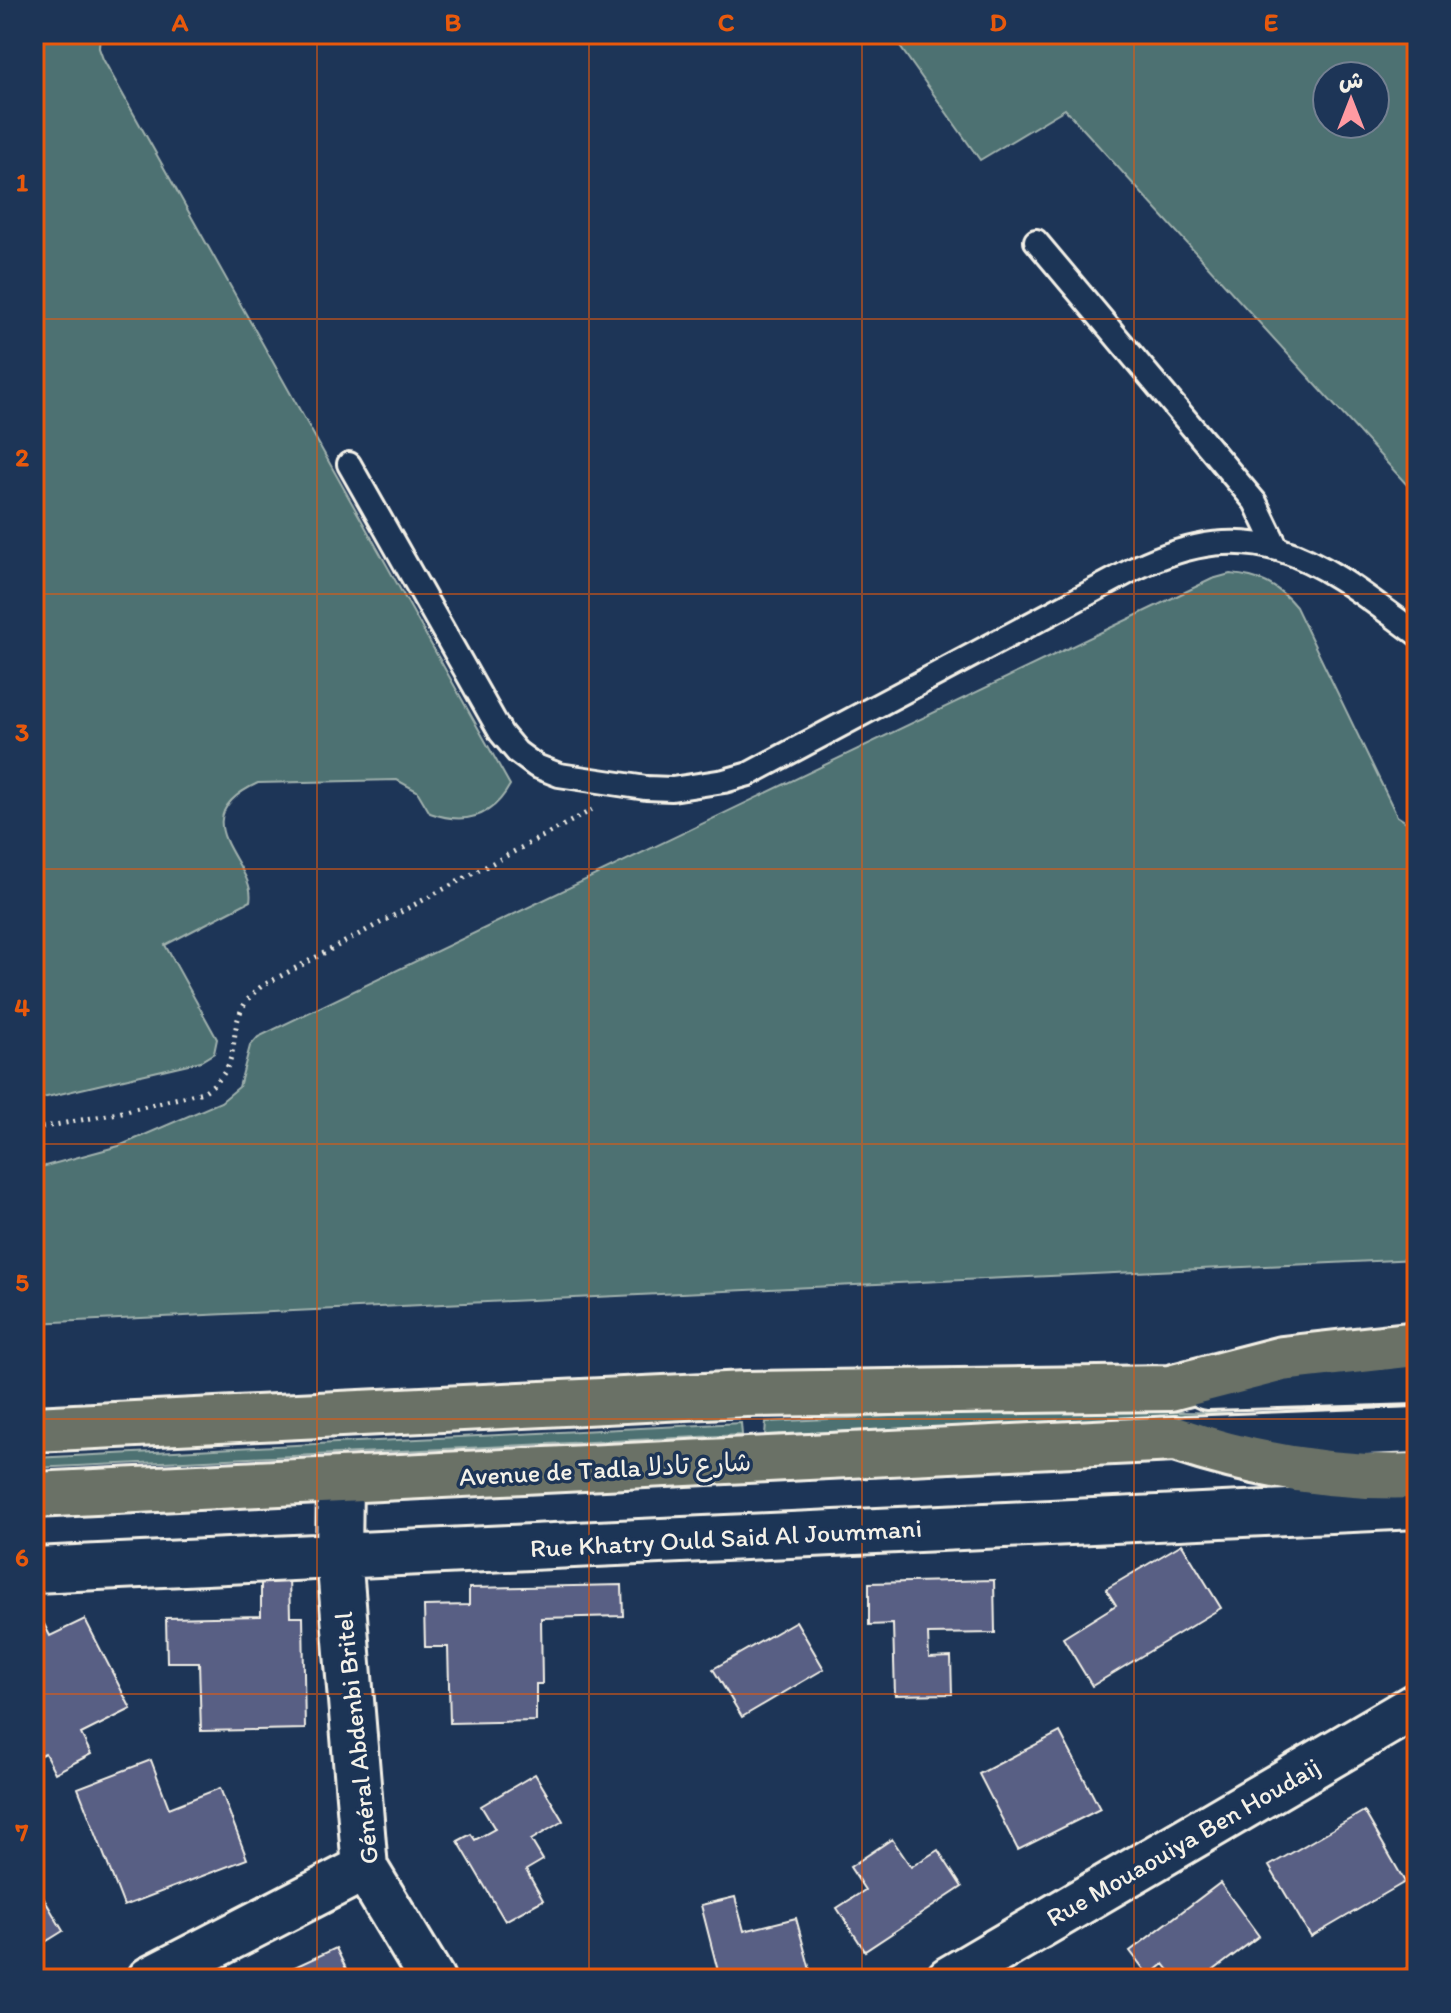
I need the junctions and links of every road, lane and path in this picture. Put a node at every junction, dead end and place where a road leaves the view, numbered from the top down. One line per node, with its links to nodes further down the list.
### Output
1 (1036, 241): 3 (lane)
2 (349, 464): 5 (lane)
3 (1277, 548): 4 (lane); 5 (lane)
4 (1417, 634)
5 (636, 787): 6 (path)
6 (34, 1129)
7 (1417, 1344): 9 (main road)
8 (1417, 1381): 9 (street)
9 (1170, 1388): 10 (main road)
10 (34, 1429)
11 (1417, 1430): 12 (street, Avenue de Tadla شارع تادلا)
12 (1175, 1439): 13 (main road, Avenue de Tadla شارع تادلا); 14 (main road, Avenue de Tadla شارع تادلا)
13 (1417, 1476)
14 (340, 1481): 15 (main road, Avenue de Tadla شارع تادلا); 17 (street, Général Abdenbi Britel)
15 (34, 1495)
16 (1417, 1506): 17 (street, Rue Khatry Ould Said Al Joummani)
17 (339, 1556): 18 (street, Rue Khatry Ould Said Al Joummani); 20 (street, Général Abdenbi Britel)
18 (34, 1570)
19 (1417, 1705): 23 (street, Rue Mouaouiya Ben Houdaij)
20 (365, 1868): 21 (street); 22 (street, Général Abdenbi Britel)
21 (150, 1979)
22 (432, 1979)
23 (949, 1979)

